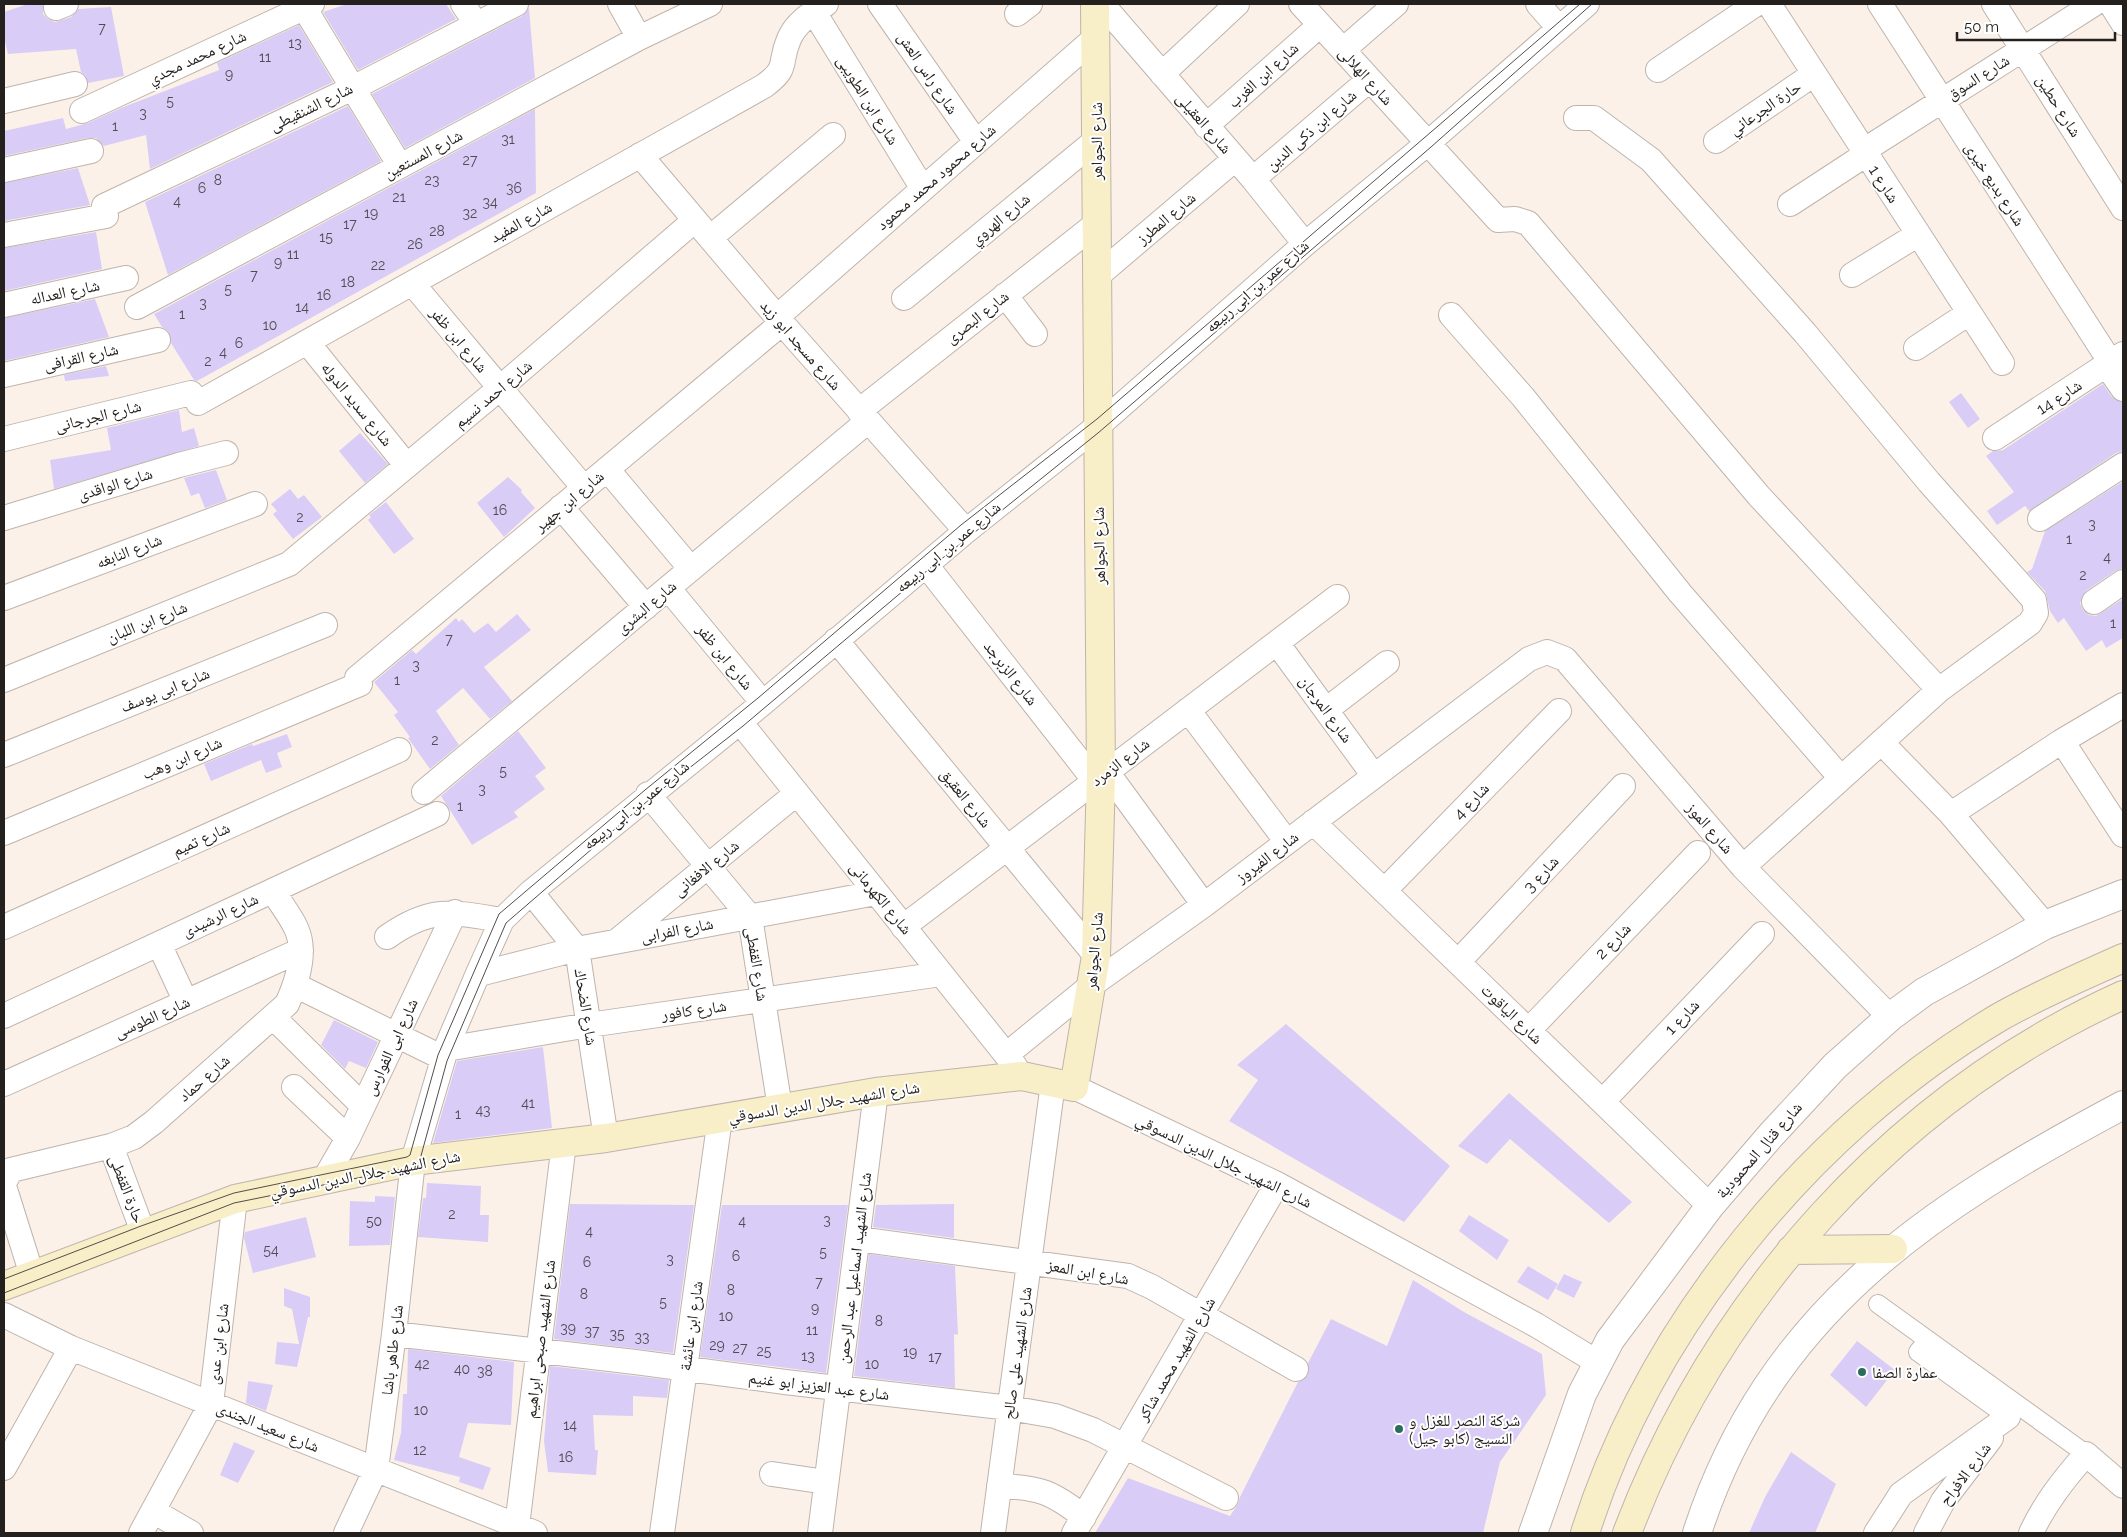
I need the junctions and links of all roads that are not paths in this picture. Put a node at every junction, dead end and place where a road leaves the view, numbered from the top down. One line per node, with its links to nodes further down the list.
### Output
1 (463, 4): 21 (street)
2 (516, 4): 21 (street, شارع الشنقيطى)
3 (620, 4): 24 (street)
4 (710, 4): 24 (street, شارع المستعين)
5 (880, 4): 41 (street, شارع راس العش)
6 (1237, 4): 28 (street)
7 (1301, 4): 22 (street, شارع الهلالى)
8 (1396, 4): 26 (street)
9 (1538, 4): 23 (street)
10 (1587, 4): 23 (street, شارع عمر بن ابى ربيعه)
11 (1756, 4): 27 (street)
12 (1768, 4): 29 (street, شارع 1)
13 (1880, 4): 34 (street, شارع بديع خيرى)
14 (1994, 4): 25 (street, شارع حطين)
15 (2094, 4): 25 (street, شارع السوق)
16 (2111, 4): 20 (street)
17 (306, 5): 32 (street); 35 (street, شارع محمد مجدي)
18 (820, 8): 45 (street, شارع المفيد); 50 (street, شارع ابن الطويبى)
19 (1106, 13): 28 (street, شارع العقيلى); 39 (main road, شارع الجواهر); 41 (street, شارع محمود محمد محمود)
20 (2123, 23)
21 (476, 24): 32 (street, شارع الشنقيطى)
22 (1320, 25): 26 (street, شارع الهلالى); 37 (street, شارع ابن الغرب)
23 (1559, 28): 42 (street, شارع عمر بن ابى ربيعه)
24 (639, 38): 47 (street, شارع المستعين)
25 (2023, 49): 34 (street, شارع السوق); 52 (street, شارع حطين)
26 (1342, 50): 30 (street, شارع الهلالى)
27 (1658, 70)
28 (1162, 74): 37 (street, شارع العقيلى)
29 (1814, 74): 40 (street, حارة الجرعاني); 44 (street, شارع 1)
30 (1369, 80): 42 (street, شارع الهلالى); 49 (street, شارع ابن ذكى الدين)
31 (75, 84): 33 (street)
32 (353, 88): 47 (street); 55 (street, شارع الشنقيطى)
33 (4, 101)
34 (1941, 101): 44 (street, شارع السوق); 73 (street, شارع بديع خيرى)
35 (82, 111)
36 (1576, 118): 109 (street)
37 (1206, 126): 46 (street, شارع العقيلى)
38 (833, 136): 54 (street, شارع احمد نسيم)
39 (1096, 141): 53 (main road, شارع الجواهر); 63 (street, شارع الهروي)
40 (1716, 141)
41 (976, 142): 50 (street, شارع محمود محمد محمود)
42 (1430, 145): 57 (street, شارع عمر بن ابى ربيعه); 109 (street, شارع الهلالى)
43 (91, 151): 48 (street)
44 (1864, 153): 51 (street, شارع السوق); 56 (street, شارع 1)
45 (640, 155): 54 (street, شارع مسجد ابو زيد); 61 (street, شارع المفيد)
46 (1236, 159): 49 (street, شارع العقيلى); 59 (street, شارع المطرز)
47 (400, 166): 65 (street, شارع المستعين)
48 (4, 170)
49 (1253, 179): 57 (street, شارع العقيلى)
50 (923, 189): 68 (street, شارع محمود محمد محمود)
51 (1790, 204)
52 (2123, 208)
53 (1096, 224): 59 (main road, شارع الجواهر); 62 (street, شارع البصرى)
54 (702, 229): 68 (street, شارع مسجد ابو زيد); 76 (street, شارع احمد نسيم)
55 (4, 235)
56 (1917, 235): 58 (street); 66 (street, شارع 1)
57 (1306, 244): 80 (street, شارع عمر بن ابى ربيعه)
58 (1852, 275)
59 (1096, 277): 80 (main road, شارع الجواهر)
60 (126, 278): 64 (street, شارع العداله)
61 (412, 283): 71 (street, شارع المفيد); 76 (street, شارع ابن ظفر)
62 (1006, 295): 69 (street); 79 (street, شارع البصرى)
63 (904, 298)
64 (4, 305)
65 (137, 307)
66 (1968, 312): 72 (street); 74 (street, شارع 1)
67 (1451, 315): 122 (street)
68 (779, 320): 79 (street, شارع مسجد ابو زيد); 86 (street, شارع ابن جهير)
69 (1035, 334)
70 (158, 340): 75 (street, شارع القرافى)
71 (307, 342): 78 (street, شارع المفيد); 85 (street, شارع سديد الدوله)
72 (1916, 348)
73 (2114, 361): 77 (street, شارع بديع خيرى); 81 (street, شارع 14)
74 (2002, 363)
75 (4, 375)
76 (500, 388): 85 (street, شارع احمد نسيم); 87 (street, شارع ابن ظفر)
77 (2123, 388)
78 (194, 398): 82 (street, شارع الجرجانى)
79 (863, 416): 92 (street, شارع مسجد ابو زيد); 95 (street, شارع البشرى)
80 (1098, 426): 92 (street, شارع عمر بن ابى ربيعه); 120 (main road, شارع الجواهر)
81 (1995, 438)
82 (4, 439)
83 (226, 454): 90 (street, شارع الواقدى)
84 (2123, 465): 91 (street)
85 (407, 466): 93 (street, شارع احمد نسيم)
86 (607, 470): 87 (street, شارع ابن جهير); 95 (street)
87 (584, 488): 89 (street, شارع ابن جهير)
88 (255, 504): 99 (street, شارع النابغه)
89 (561, 507): 101 (street); 108 (street, شارع ابن جهير)
90 (4, 518)
91 (2040, 519)
92 (966, 531): 94 (street, شارع عمر بن ابى ربيعه)
93 (290, 564): 107 (street, شارع ابن اللبان)
94 (926, 565): 103 (street, شارع عمر بن ابى ربيعه); 120 (street, شارع الزبرجد)
95 (692, 569): 97 (street, شارع البشرى)
96 (2123, 582): 100 (street)
97 (668, 588): 101 (street, شارع البشرى); 110 (street, شارع ابن ظفر)
98 (1337, 597): 104 (street, شارع الزمرد)
99 (4, 598)
100 (2094, 602)
101 (646, 606): 124 (street, شارع البشرى)
102 (325, 625): 119 (street, شارع ابى يوسف)
103 (836, 640): 110 (street, شارع عمر بن ابى ربيعه); 133 (street, شارع العقيق)
104 (1277, 643): 112 (street, شارع الزمرد); 113 (street, شارع المرجان)
105 (1529, 659): 121 (street, شارع الفيروز); 136 (street, شارع الموز)
106 (1387, 663): 113 (street)
107 (4, 680)
108 (358, 681): 130 (street, شارع ابن وهب)
109 (1939, 690): 117 (street)
110 (763, 703): 115 (street, شارع عمر بن ابى ربيعه)
111 (2123, 705): 116 (street)
112 (1188, 710): 120 (street, شارع الزمرد); 132 (street)
113 (1326, 710): 121 (street, شارع المرجان)
114 (1559, 711): 138 (street, شارع 4)
115 (740, 722): 125 (street, شارع الكهرمانى); 126 (street, شارع عمر بن ابى ربيعه)
116 (2062, 741): 128 (street); 131 (street)
117 (1881, 742): 122 (street); 128 (street)
118 (399, 750): 147 (street, شارع تميم)
119 (4, 754)
120 (1101, 776): 133 (street, شارع الزمرد); 142 (street, شارع الزبرجد); 155 (main road, شارع الجواهر)
121 (1374, 776): 129 (street, شارع الفيروز)
122 (1840, 777): 136 (street)
123 (1623, 786): 157 (street, شارع 3)
124 (424, 792)
125 (797, 793): 135 (street, شارع الافغانى); 140 (street, شارع الكهرمانى)
126 (648, 794): 135 (street, شارع القفطى); 139 (street, شارع عمر بن ابى ربيعه)
127 (437, 814): 137 (street, شارع الرشيدى)
128 (1951, 814): 146 (street)
129 (1313, 822): 132 (street, شارع الفيروز); 138 (street, شارع الياقوت)
130 (4, 833)
131 (2123, 835)
132 (1287, 842): 142 (street, شارع الفيروز)
133 (1007, 848): 148 (street, شارع الزمرد); 155 (street, شارع العقيق)
134 (1698, 853): 169 (street, شارع 2)
135 (708, 866): 144 (street, شارع القفطى); 151 (street, شارع الافغانى)
136 (1743, 867): 166 (street, شارع الموز)
137 (273, 891): 152 (street, شارع الرشيدى); 154 (street, شارع حماد)
138 (1384, 891): 157 (street, شارع الياقوت)
139 (531, 892): 145 (street, شارع عمر بن ابى ربيعه); 153 (street, شارع الضحاك)
140 (876, 893): 144 (street, شارع الفرابى); 148 (street, شارع الكهرمانى)
141 (2123, 894): 146 (street, شارع قنال المحمودية)
142 (1204, 905): 160 (street, شارع الفيروز)
143 (455, 912): 145 (street); 150 (street); 170 (street, شارع ابى الفوارس)
144 (750, 917): 151 (street, شارع الفرابى); 163 (street, شارع القفطى)
145 (502, 920): 158 (street, شارع عمر بن ابى ربيعه)
146 (2045, 925): 166 (street, شارع قنال المحمودية)
147 (4, 927)
148 (904, 927): 159 (street, شارع الكهرمانى)
149 (1762, 934): 177 (street, شارع 1)
150 (387, 938)
151 (616, 942): 153 (street, شارع الفرابى)
152 (159, 944): 164 (street); 165 (street, شارع الرشيدى)
153 (578, 949): 158 (street, شارع الفرابى); 168 (street, شارع الضحاك)
154 (301, 950): 161 (street, شارع حماد); 164 (street, شارع الطوسى)
155 (1096, 956): 160 (main road, شارع الجواهر)
156 (2123, 958): 232 (main road)
157 (1458, 962): 169 (street, شارع الياقوت)
158 (479, 971): 171 (street, شارع عمر بن ابى ربيعه)
159 (942, 974): 163 (street, شارع كافور); 172 (street, شارع الكهرمانى)
160 (1093, 984): 172 (street, شارع الفيروز); 174 (main road, شارع الجواهر)
161 (296, 985): 167 (street, شارع حماد); 170 (street)
162 (2123, 995): 195 (main road)
163 (763, 1000): 168 (street, شارع كافور); 180 (street, شارع القفطى)
164 (186, 1002): 173 (street, شارع الطوسى)
165 (4, 1016)
166 (1890, 1017): 191 (street, شارع قنال المحمودية)
167 (273, 1018): 179 (street); 185 (street, شارع حماد)
168 (589, 1025): 171 (street, شارع كافور); 183 (street, شارع الضحاك)
169 (1528, 1030): 177 (street, شارع الياقوت)
170 (396, 1036): 171 (street); 179 (street, شارع ابى الفوارس)
171 (445, 1052): 186 (street, شارع عمر بن ابى ربيعه)
172 (1014, 1065): 174 (main road, شارع الشهيد جلال الدين الدسوقي); 176 (main road, شارع الشهيد جلال الدين الدسوقي)
173 (4, 1084)
174 (1063, 1085): 189 (street, شارع الشهيد جلال الدين الدسوقي); 196 (street, شارع الشهيد على صالح)
175 (294, 1087): 182 (street)
176 (876, 1092): 180 (main road, شارع الشهيد جلال الدين الدسوقي); 193 (street, شارع الشهيد اسماعيل عبد الرحمن)
177 (1603, 1101): 191 (street, شارع الياقوت)
178 (2123, 1105): 194 (street)
179 (363, 1106): 182 (street, شارع ابى الفوارس)
180 (780, 1108): 181 (main road, شارع الشهيد جلال الدين الدسوقي)
181 (720, 1118): 183 (main road, شارع الشهيد جلال الدين الدسوقي); 207 (street, شارع ابن عائشة)
182 (348, 1138): 187 (street, شارع ابى الفوارس)
183 (606, 1138): 184 (main road, شارع الشهيد جلال الدين الدسوقي)
184 (564, 1143): 186 (main road, شارع الشهيد جلال الدين الدسوقي); 205 (street, شارع الشهيد صبحى ابراهيم)
185 (111, 1146): 188 (street, شارع حماد); 192 (street, حارة القفطى)
186 (413, 1161): 187 (main road, شارع الشهيد جلال الدين الدسوقي); 202 (street, شارع طاهر باشا)
187 (324, 1180): 190 (main road, شارع الشهيد جلال الدين الدسوقي)
188 (4, 1184): 197 (street, شارع حماد)
189 (1277, 1184): 201 (street, شارع الشهيد محمد شاكر); 206 (street, شارع الشهيد جلال الدين الدسوقي)
190 (235, 1199): 192 (main road, شارع الشهيد جلال الدين الدسوقي); 210 (street, شارع ابن عدى)
191 (1710, 1206): 206 (street, شارع قنال المحمودية)
192 (143, 1232): 197 (main road, شارع الشهيد جلال الدين الدسوقي)
193 (858, 1239): 196 (street, شارع ابن المعز); 209 (street, شارع الشهيد اسماعيل عبد الرحمن)
194 (1892, 1249): 195 (main road); 234 (street)
195 (1792, 1250): 233 (main road)
196 (1029, 1262): 201 (street, شارع ابن المعز); 211 (street, شارع الشهيد على صالح)
197 (32, 1275): 198 (main road, شارع الشهيد جلال الدين الدسوقي)
198 (4, 1286)
199 (1878, 1304): 203 (street)
200 (4, 1315): 204 (street, شارع سعيد الجندى)
201 (1201, 1316): 208 (street, شارع ابن المعز); 213 (street, شارع الشهيد محمد شاكر)
202 (394, 1334): 205 (street, شارع عبد العزيز ابو غنيم); 216 (street, شارع طاهر باشا)
203 (1928, 1340): 212 (street); 214 (street)
204 (72, 1348): 210 (street, شارع سعيد الجندى); 215 (street)
205 (539, 1351): 207 (street, شارع عبد العزيز ابو غنيم); 224 (street, شارع الشهيد صبحى ابراهيم)
206 (1597, 1362): 231 (street, شارع قنال المحمودية)
207 (686, 1368): 209 (street, شارع عبد العزيز ابو غنيم); 228 (street, شارع ابن عائشة)
208 (1296, 1369)
209 (839, 1387): 211 (street, شارع عبد العزيز ابو غنيم); 218 (street, شارع الشهيد اسماعيل عبد الرحمن)
210 (211, 1404): 216 (street, شارع سعيد الجندى); 222 (street, شارع ابن عدى)
211 (1010, 1408): 213 (street, شارع عبد العزيز ابو غنيم); 219 (street, شارع الشهيد على صالح)
212 (2008, 1417): 235 (street); 236 (street, شارع الافراح)
213 (1126, 1446): 221 (street, شارع عبد العزيز ابو غنيم); 223 (street, شارع الشهيد محمد شاكر)
214 (2086, 1454): 220 (street); 237 (street)
215 (4, 1468)
216 (376, 1470): 224 (street, شارع سعيد الجندى); 227 (street, شارع طاهر باشا)
217 (772, 1474): 218 (street)
218 (826, 1482): 229 (street, شارع الشهيد اسماعيل عبد الرحمن)
219 (999, 1486): 223 (street); 230 (street, شارع الشهيد على صالح)
220 (2123, 1486)
221 (1226, 1498)
222 (153, 1511): 225 (street, شارع ابن عدى); 226 (street)
223 (1079, 1525)
224 (521, 1531)
225 (141, 1533)
226 (191, 1533)
227 (346, 1533)
228 (662, 1533)
229 (820, 1533)
230 (993, 1533)
231 (1534, 1533)
232 (1584, 1533)
233 (1627, 1533)
234 (1697, 1533)
235 (1876, 1533)
236 (1926, 1533)
237 (2031, 1533)

